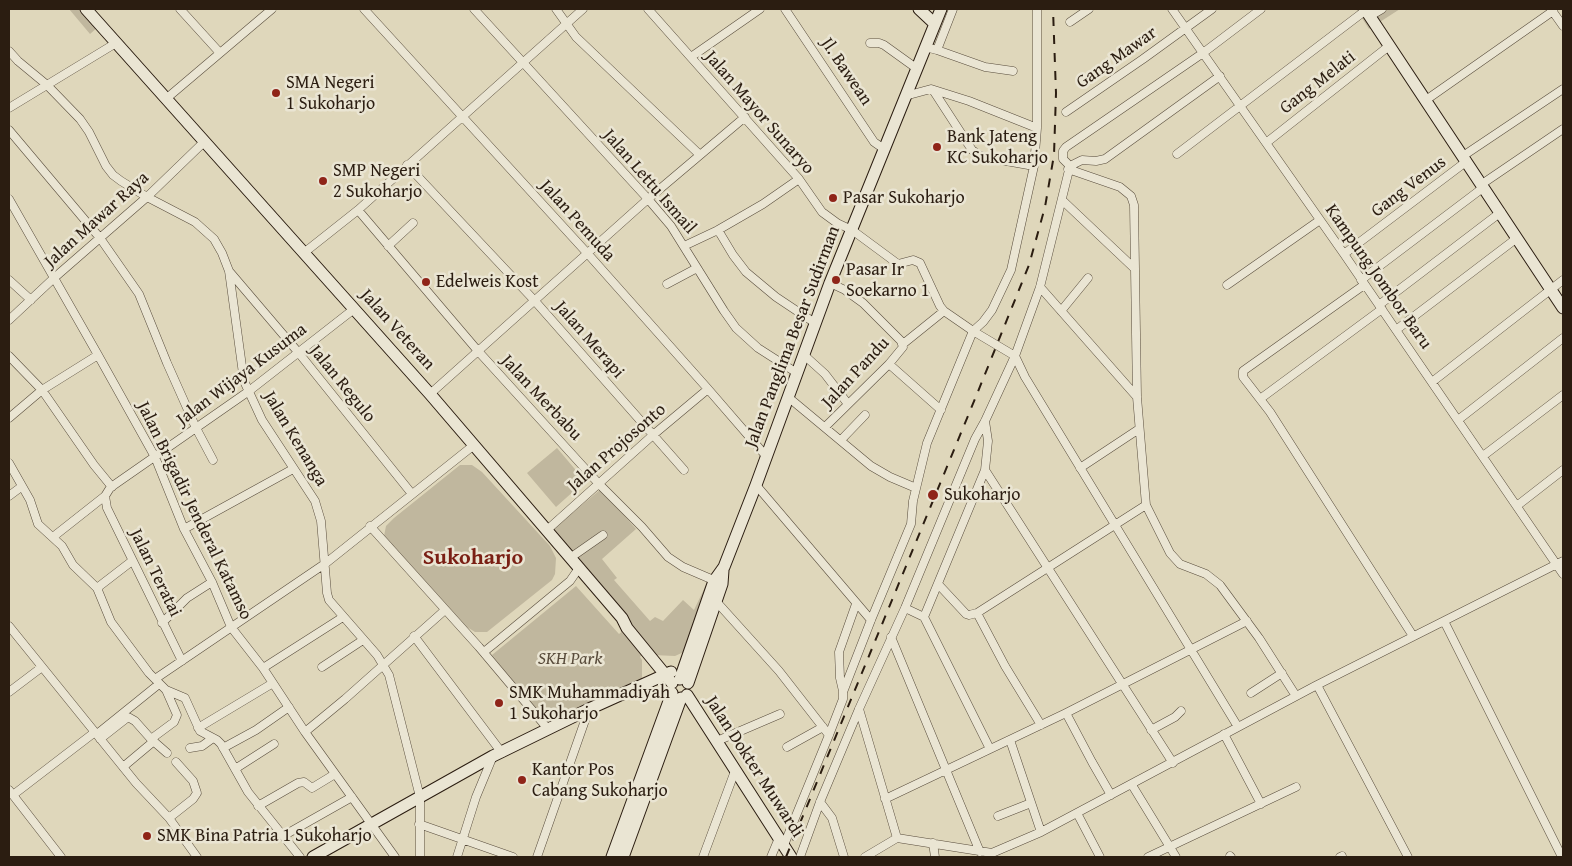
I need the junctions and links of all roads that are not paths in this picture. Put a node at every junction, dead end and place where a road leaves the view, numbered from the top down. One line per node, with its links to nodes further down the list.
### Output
1 (86, 9): 27 (main road, Jalan Veteran)
2 (180, 9): 33 (street)
3 (272, 9): 33 (street)
4 (364, 9): 49 (street, Jalan Pemuda)
5 (474, 9): 36 (street, Jalan Lettu Ismail)
6 (556, 9): 23 (street)
7 (584, 9): 23 (street)
8 (648, 9): 35 (street, Jalan Mayor Sunaryo)
9 (760, 9): 35 (street)
10 (785, 9): 56 (street, Jl. Bawean)
11 (919, 9): 24 (main road)
12 (941, 9): 24 (main road, Jalan Panglima Besar Sudirman)
13 (953, 9): 31 (street)
14 (1037, 9): 51 (street)
15 (1089, 9): 22 (street)
16 (1172, 9): 26 (street, Kampung Jombor Baru)
17 (1212, 9): 26 (street, Gang Mawar)
18 (1261, 9): 34 (street)
19 (1382, 9): 21 (street)
20 (1552, 10): 25 (street); 45 (street)
21 (1367, 12): 29 (main road); 46 (street)
22 (1070, 22)
23 (566, 24): 36 (street); 58 (street)
24 (934, 24): 30 (main road, Jalan Panglima Besar Sudirman)
25 (1563, 24)
26 (1186, 29): 34 (street, Kampung Jombor Baru); 48 (street, Gang Mawar)
27 (116, 43): 40 (street); 44 (main road, Jalan Veteran)
28 (870, 43): 37 (street)
29 (1389, 46): 45 (main road); 55 (street, Gang Melati)
30 (925, 48): 31 (street); 37 (main road, Jalan Panglima Besar Sudirman)
31 (937, 50): 38 (street)
32 (9, 51): 40 (street, Jalan Kenanga)
33 (220, 53): 44 (street)
34 (1203, 53): 39 (street, Kampung Jombor Baru); 62 (street)
35 (691, 57): 50 (street, Jalan Mayor Sunaryo)
36 (522, 63): 49 (street); 66 (street, Jalan Lettu Ismail)
37 (916, 68): 43 (main road, Jalan Panglima Besar Sudirman)
38 (1013, 71)
39 (1220, 76): 46 (street, Kampung Jombor Baru); 62 (street)
40 (47, 85): 47 (street); 65 (street, Jalan Kenanga)
41 (1563, 89): 59 (street, Gang Venus)
42 (929, 90): 43 (street); 51 (street); 61 (street)
43 (905, 96): 56 (main road, Jalan Panglima Besar Sudirman)
44 (167, 98): 54 (main road, Jalan Veteran)
45 (1426, 100): 59 (main road)
46 (1239, 105): 55 (street, Kampung Jombor Baru); 57 (street)
47 (9, 108)
48 (1066, 112)
49 (462, 117): 60 (street); 80 (street, Jalan Pemuda)
50 (745, 117): 58 (street); 63 (street, Jalan Mayor Sunaryo)
51 (1037, 128): 61 (street)
52 (1563, 129): 64 (street)
53 (9, 130): 75 (street)
54 (205, 141): 65 (street, Jalan Mawar Raya); 79 (main road, Jalan Veteran)
55 (1266, 143): 71 (street, Kampung Jombor Baru)
56 (884, 150): 74 (main road, Jalan Panglima Besar Sudirman)
57 (1177, 154)
58 (700, 155): 66 (street)
59 (1465, 159): 64 (main road); 81 (street, Gang Venus)
60 (407, 165): 69 (street); 96 (street, Jalan Merapi)
61 (1034, 166): 105 (street)
62 (1069, 168): 68 (street); 83 (street)
63 (799, 179): 73 (street); 74 (street, Jalan Mayor Sunaryo)
64 (1483, 185): 70 (main road); 89 (street)
65 (147, 197): 75 (street, Jalan Mawar Raya); 84 (street, Jalan Kenanga)
66 (648, 199): 78 (street, Jalan Lettu Ismail); 80 (street)
67 (9, 200): 85 (street, Jalan Brigadir Jenderal Katamso)
68 (1062, 200): 83 (street); 93 (street)
69 (358, 210): 77 (street, Jalan Merbabu); 79 (street)
70 (1501, 212): 76 (main road); 97 (street)
71 (1320, 220): 81 (street, Kampung Jombor Baru); 92 (street)
72 (413, 223): 77 (street)
73 (718, 230): 78 (street); 103 (street)
74 (852, 230): 90 (main road, Jalan Panglima Besar Sudirman); 100 (street, Jalan Mayor Sunaryo)
75 (100, 238): 85 (street, Jalan Mawar Raya); 132 (street)
76 (1517, 238): 94 (main road); 104 (street)
77 (388, 246): 108 (street, Jalan Merbabu)
78 (684, 246): 82 (street, Jalan Lettu Ismail)
79 (305, 252): 99 (main road, Jalan Veteran)
80 (588, 254): 96 (street); 117 (street, Jalan Pemuda)
81 (1344, 254): 89 (street, Kampung Jombor Baru)
82 (698, 268): 91 (street); 115 (street, Jalan Lettu Ismail)
83 (1134, 268): 123 (street)
84 (229, 271): 109 (street, Jalan Regulo); 119 (street, Jalan Kenanga)
85 (54, 278): 95 (street, Jalan Mawar Raya); 110 (street, Jalan Brigadir Jenderal Katamso)
86 (1088, 278): 101 (street)
87 (9, 280): 95 (street)
88 (1563, 280): 94 (street)
89 (1362, 282): 97 (street, Kampung Jombor Baru); 124 (street)
90 (830, 283): 103 (main road, Jalan Panglima Besar Sudirman); 107 (street, Jalan Pandu)
91 (667, 284)
92 (1227, 285)
93 (1040, 287): 101 (street); 113 (street)
94 (1550, 290): 98 (main road); 116 (street)
95 (31, 300): 102 (street, Jalan Mawar Raya)
96 (534, 300): 108 (street); 134 (street, Jalan Merapi)
97 (1380, 307): 104 (street, Kampung Jombor Baru); 124 (street)
98 (1563, 308)
99 (354, 309): 109 (street, Jalan Wijaya Kusuma); 120 (main road, Jalan Veteran)
100 (944, 311): 105 (street); 107 (street)
101 (1061, 311): 123 (street)
102 (9, 320)
103 (815, 323): 111 (main road, Jalan Panglima Besar Sudirman)
104 (1396, 330): 116 (street, Kampung Jombor Baru)
105 (973, 331): 113 (street); 126 (street)
106 (1563, 338): 129 (street)
107 (903, 344): 114 (street, Jalan Pandu)
108 (478, 351): 120 (street); 149 (street, Jalan Merbabu)
109 (298, 352): 119 (street, Jalan Wijaya Kusuma); 154 (street, Jalan Regulo)
110 (98, 355): 118 (street); 141 (street, Jalan Brigadir Jenderal Katamso)
111 (804, 355): 115 (main road, Jalan Panglima Besar Sudirman); 125 (street)
112 (9, 356): 118 (street)
113 (1016, 356): 130 (street); 144 (street)
114 (889, 364): 125 (street, Jalan Pandu); 126 (street)
115 (797, 373): 122 (main road, Jalan Panglima Besar Sudirman)
116 (1432, 382): 129 (street, Kampung Jombor Baru)
117 (708, 389): 134 (street, Jalan Projosonto); 139 (street, Jalan Pemuda)
118 (42, 390): 128 (street); 152 (street)
119 (249, 391): 132 (street, Jalan Wijaya Kusuma); 145 (street, Jalan Kenanga)
120 (430, 394): 138 (main road, Jalan Veteran)
121 (1563, 395): 140 (street)
122 (788, 397): 131 (street); 139 (main road, Jalan Panglima Besar Sudirman)
123 (1137, 397): 133 (street)
124 (1260, 399): 190 (street)
125 (848, 404): 131 (street, Jalan Pandu)
126 (941, 410): 153 (street)
127 (865, 415): 136 (street)
128 (9, 418)
129 (1458, 420): 140 (street, Kampung Jombor Baru)
130 (986, 422): 135 (street); 137 (street)
131 (826, 427): 136 (street)
132 (196, 428): 141 (street, Jalan Wijaya Kusuma); 142 (street)
133 (1139, 429): 144 (street); 157 (street)
134 (653, 435): 146 (street, Jalan Merapi); 149 (street, Jalan Projosonto)
135 (975, 439): 137 (street); 178 (street)
136 (841, 440): 153 (street)
137 (988, 442): 147 (street)
138 (474, 445): 154 (street); 162 (main road, Jalan Veteran)
139 (766, 456): 150 (main road, Jalan Panglima Besar Sudirman)
140 (1483, 456): 158 (street, Kampung Jombor Baru)
141 (155, 457): 152 (street, Jalan Wijaya Kusuma); 161 (street, Jalan Brigadir Jenderal Katamso)
142 (213, 460)
143 (9, 463): 151 (street)
144 (1080, 468): 159 (street)
145 (293, 469): 161 (street); 167 (street, Jalan Kenanga)
146 (684, 470)
147 (985, 470): 169 (street); 174 (street)
148 (1563, 470): 158 (street)
149 (599, 484): 162 (street, Jalan Projosonto); 173 (street, Jalan Merbabu)
150 (756, 485): 173 (main road, Jalan Panglima Besar Sudirman); 177 (street)
151 (21, 486): 155 (street); 164 (street)
152 (112, 487): 156 (street, Jalan Wijaya Kusuma)
153 (916, 488): 183 (street)
154 (412, 494): 160 (street)
155 (9, 496)
156 (105, 496): 164 (street, Jalan Wijaya Kusuma); 166 (street, Jalan Teratai)
157 (1146, 505): 159 (street); 184 (street)
158 (1518, 505): 168 (street, Kampung Jombor Baru)
159 (1116, 525): 169 (street); 193 (street)
160 (370, 526): 167 (street); 179 (street)
161 (184, 529): 172 (street, Jalan Brigadir Jenderal Katamso)
162 (547, 530): 165 (main road, Jalan Veteran)
163 (603, 535): 165 (street)
164 (52, 537): 175 (street)
165 (570, 558): 170 (main road, Jalan Veteran)
166 (132, 561): 175 (street); 186 (street, Jalan Teratai)
167 (326, 563): 181 (street, Jalan Kenanga); 188 (street)
168 (1561, 563): 171 (street, Kampung Jombor Baru); 185 (street)
169 (1048, 568): 180 (street); 204 (street)
170 (582, 571): 194 (street); 203 (main road, Jalan Veteran)
171 (1563, 574)
172 (212, 582): 186 (street); 188 (street, Jalan Brigadir Jenderal Katamso)
173 (718, 583): 176 (main road, Jalan Panglima Besar Sudirman)
174 (938, 584): 180 (street); 182 (street)
175 (97, 588): 201 (street)
176 (713, 597): 203 (main road, Jalan Panglima Besar Sudirman); 218 (street)
177 (856, 604): 183 (street); 208 (street)
178 (905, 608): 182 (street); 191 (street)
179 (445, 610): 189 (street); 194 (street)
180 (977, 613): 217 (street)
181 (343, 617): 192 (street, Jalan Kenanga); 199 (street)
182 (924, 617): 235 (street)
183 (871, 620): 208 (street)
184 (1246, 621): 193 (street); 200 (street)
185 (1444, 621): 190 (street); 292 (street)
186 (162, 623): 195 (street, Jalan Teratai)
187 (9, 626): 197 (street)
188 (231, 627): 195 (street); 199 (street, Jalan Brigadir Jenderal Katamso)
189 (414, 636): 196 (street); 237 (street)
190 (1413, 636): 205 (street)
191 (891, 637): 213 (street); 242 (street)
192 (363, 640): 196 (street, Jalan Kenanga); 198 (street)
193 (1190, 650): 204 (street); 219 (street)
194 (484, 652): 221 (street)
195 (182, 661): 201 (street)
196 (383, 664): 223 (street); 250 (street, Jalan Kenanga)
197 (42, 667): 207 (street); 225 (street)
198 (322, 667)
199 (263, 668): 202 (street, Jalan Brigadir Jenderal Katamso)
200 (1282, 673): 209 (street); 210 (street)
201 (157, 681): 206 (street); 225 (street)
202 (273, 683): 211 (street, Jalan Brigadir Jenderal Katamso); 220 (street)
203 (677, 684): 212 (main road); 230 (main road, Jalan Dokter Muwardi); 279 (main road); 280 (main road)
204 (1122, 684): 215 (street); 222 (street)
205 (1317, 685): 210 (street); 291 (street)
206 (166, 690): 220 (street); 228 (street)
207 (9, 692)
208 (843, 692): 226 (street)
209 (1251, 693)
210 (1296, 696): 219 (street)
211 (289, 707): 223 (street, Jalan Brigadir Jenderal Katamso); 234 (street)
212 (589, 709): 221 (main road); 278 (street)
213 (859, 710): 251 (street); 252 (street)
214 (1181, 711): 222 (street)
215 (1066, 713): 217 (street); 248 (street)
216 (780, 714): 230 (street)
217 (1040, 725): 229 (street)
218 (823, 727): 226 (street); 232 (street)
219 (1238, 727): 224 (street)
220 (198, 728): 227 (street)
221 (548, 729): 237 (main road)
222 (1152, 730): 239 (street)
223 (305, 732): 244 (street, Jalan Brigadir Jenderal Katamso)
224 (1224, 734): 239 (street); 254 (street)
225 (97, 735): 228 (street); 240 (street); 247 (street)
226 (829, 735): 265 (street)
227 (213, 738): 233 (street); 234 (street)
228 (152, 740): 236 (street); 240 (street)
229 (1010, 740): 235 (street); 253 (street)
230 (717, 741): 243 (main road, Jalan Dokter Muwardi)
231 (274, 744): 241 (street)
232 (787, 746)
233 (190, 748)
234 (223, 748): 241 (street)
235 (990, 750): 242 (street)
236 (167, 753)
237 (498, 754): 250 (main road); 264 (street)
238 (176, 762): 258 (street)
239 (1173, 763): 245 (street)
240 (123, 766): 258 (street)
241 (235, 769): 255 (street)
242 (946, 770): 251 (street); 268 (street)
243 (735, 771): 265 (main road, Jalan Dokter Muwardi); 281 (street)
244 (335, 774): 249 (street, Jalan Brigadir Jenderal Katamso); 255 (street)
245 (1132, 785): 248 (street); 267 (street)
246 (1296, 787): 254 (street)
247 (11, 792): 270 (street)
248 (1111, 795): 256 (street)
249 (352, 797): 259 (street, Jalan Brigadir Jenderal Katamso); 262 (street)
250 (420, 797): 259 (main road); 260 (street, Jalan Kenanga)
251 (886, 799): 263 (street)
252 (820, 802): 284 (street); 285 (street)
253 (1031, 803): 257 (street); 261 (street)
254 (1261, 804): 267 (street)
255 (258, 806): 262 (street)
256 (1077, 813): 261 (street); 288 (street)
257 (998, 816)
258 (169, 818): 271 (street)
259 (371, 824): 273 (main road); 274 (street, Jalan Brigadir Jenderal Katamso)
260 (419, 824): 264 (street); 275 (street, Jalan Kenanga)
261 (1041, 832): 269 (street)
262 (283, 836): 272 (street)
263 (897, 838): 266 (street); 286 (street)
264 (462, 839): 276 (street); 277 (street)
265 (781, 842): 282 (street); 283 (main road, Jalan Dokter Muwardi)
266 (933, 844): 268 (street); 287 (street)
267 (1170, 847): 289 (street); 290 (street)
268 (980, 852): 269 (street)
269 (993, 855)
270 (61, 857)
271 (197, 857)
272 (300, 857)
273 (313, 857)
274 (395, 857)
275 (420, 857)
276 (456, 857)
277 (514, 857)
278 (537, 857)
279 (612, 857)
280 (623, 857)
281 (702, 857)
282 (771, 857)
283 (791, 857)
284 (800, 857)
285 (844, 857)
286 (865, 857)
287 (935, 857)
288 (1100, 857)
289 (1148, 857)
290 (1176, 857)
291 (1408, 857)
292 (1562, 857)

